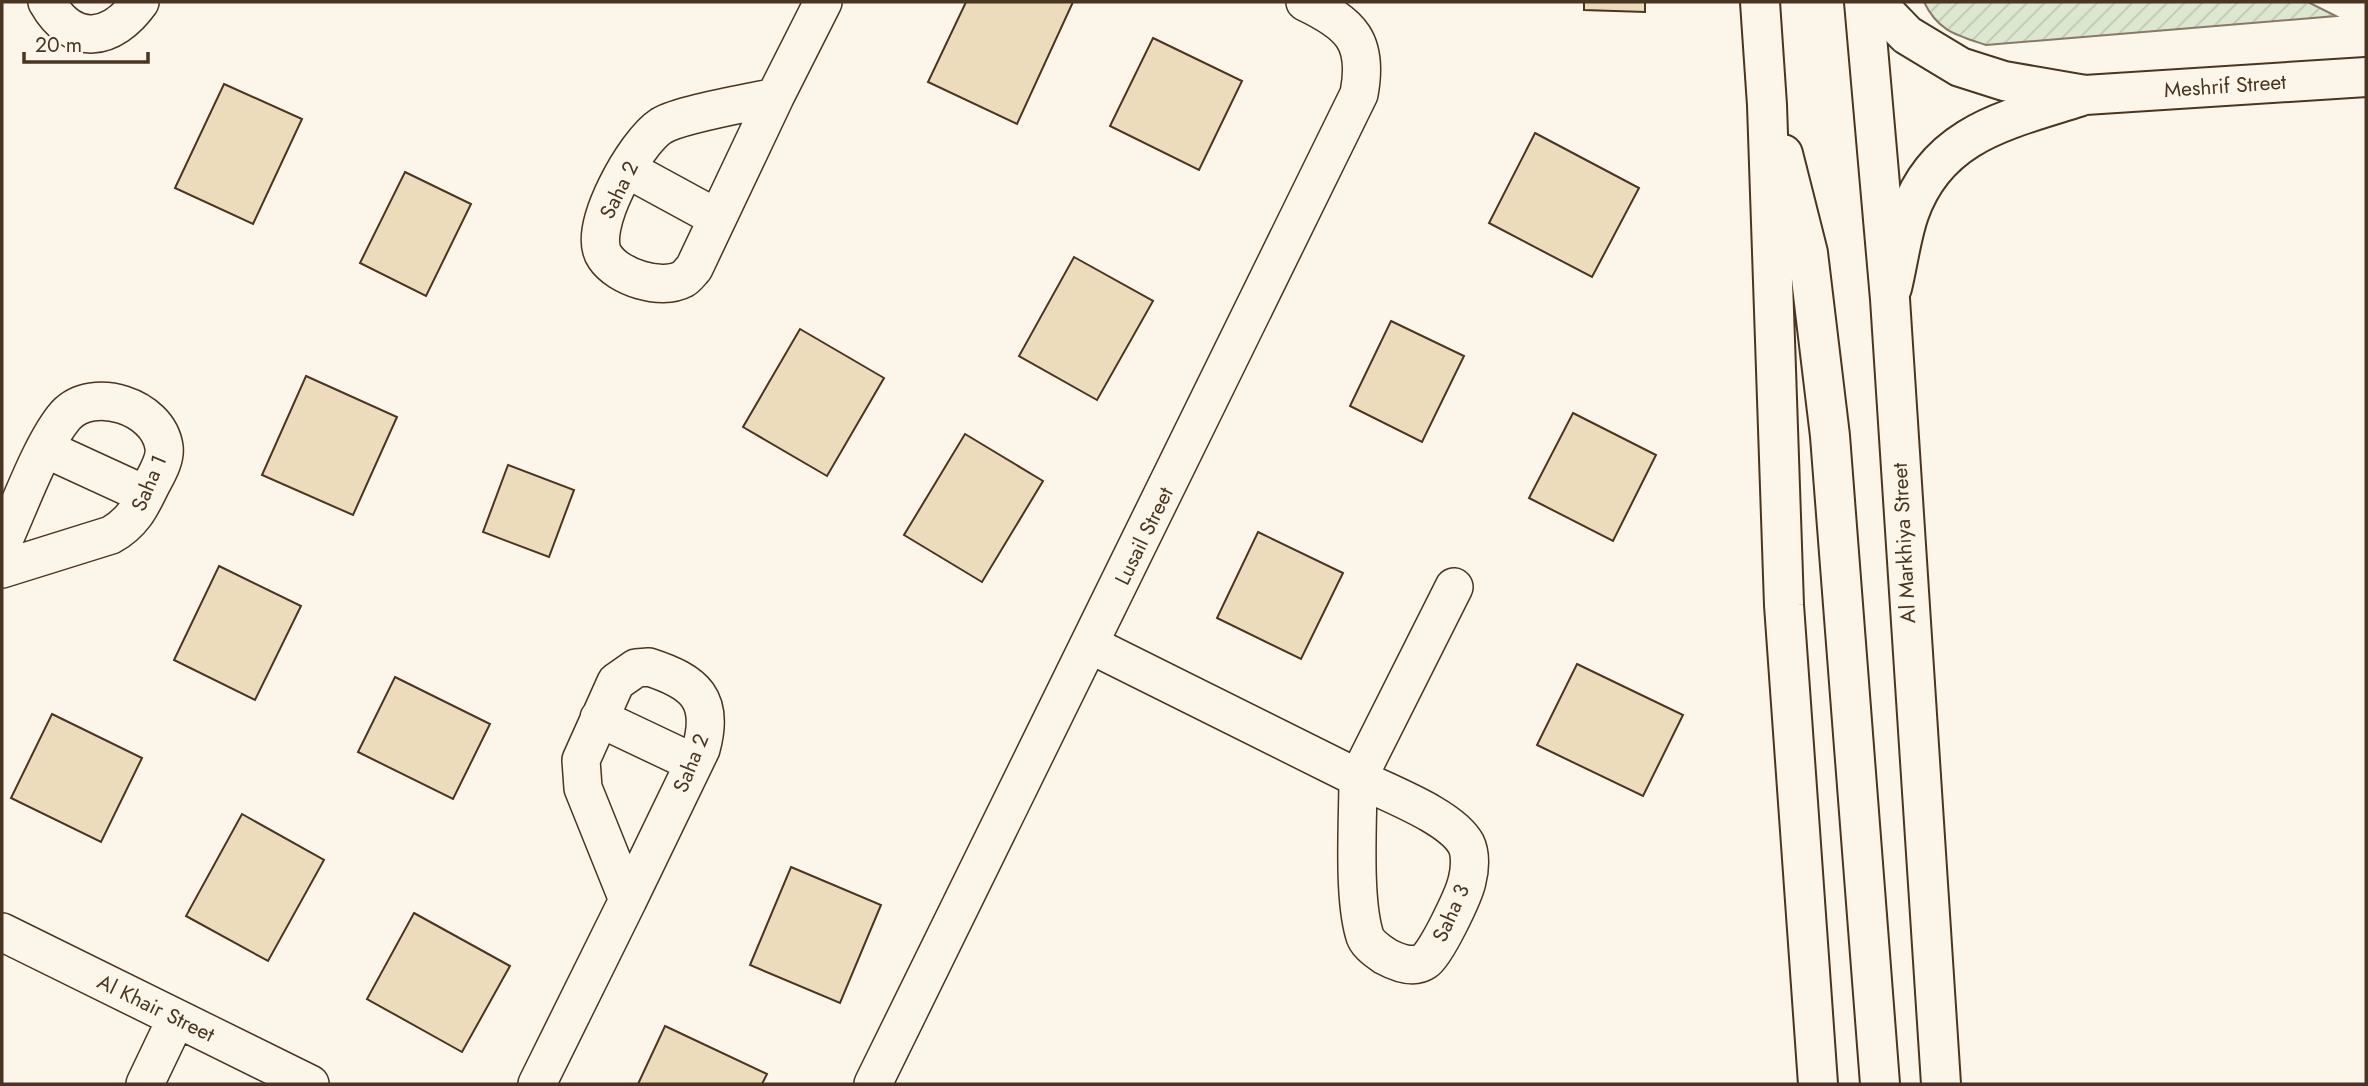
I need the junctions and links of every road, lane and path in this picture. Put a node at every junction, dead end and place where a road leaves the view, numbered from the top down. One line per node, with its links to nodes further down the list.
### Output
1 (47, 2): 2 (street)
2 (140, 2)
3 (823, 2): 10 (street, Saha 2)
4 (1305, 2): 20 (street, Lusail Street)
5 (1760, 2): 11 (main road)
6 (1864, 2): 14 (main road, Al Markhiya Street)
7 (1875, 2): 9 (main road, Meshrif Street)
8 (2366, 77): 9 (main road, Meshrif Street)
9 (2085, 95): 14 (main road, Meshrif Street)
10 (775, 97): 12 (street, Saha 2); 13 (street, Saha 2)
11 (1767, 105): 31 (main road); 32 (main road)
12 (627, 169): 13 (street); 13 (street, Saha 2)
13 (717, 218)
14 (1890, 299): 33 (main road, Al Markhiya Street)
15 (46, 449): 16 (street); 16 (street, Saha 1); 17 (street, Saha 1)
16 (146, 495): 18 (street, Saha 1)
17 (2, 544)
18 (2, 569)
19 (1454, 587): 23 (street, Saha 3)
20 (1091, 645): 23 (street, Saha 3); 30 (street, Lusail Street)
21 (599, 718): 22 (street); 22 (street, Saha 2); 24 (street, Saha 2)
22 (694, 763): 24 (street, Saha 2)
23 (1358, 778): 23 (street, Saha 3)
24 (628, 900): 29 (street, Saha 2)
25 (2, 932): 26 (street, Al Khair Street)
26 (176, 1019): 27 (street); 28 (street, Al Khair Street)
27 (145, 1084)
28 (310, 1084)
29 (537, 1084)
30 (873, 1084)
31 (1818, 1084)
32 (1880, 1084)
33 (1941, 1084)

